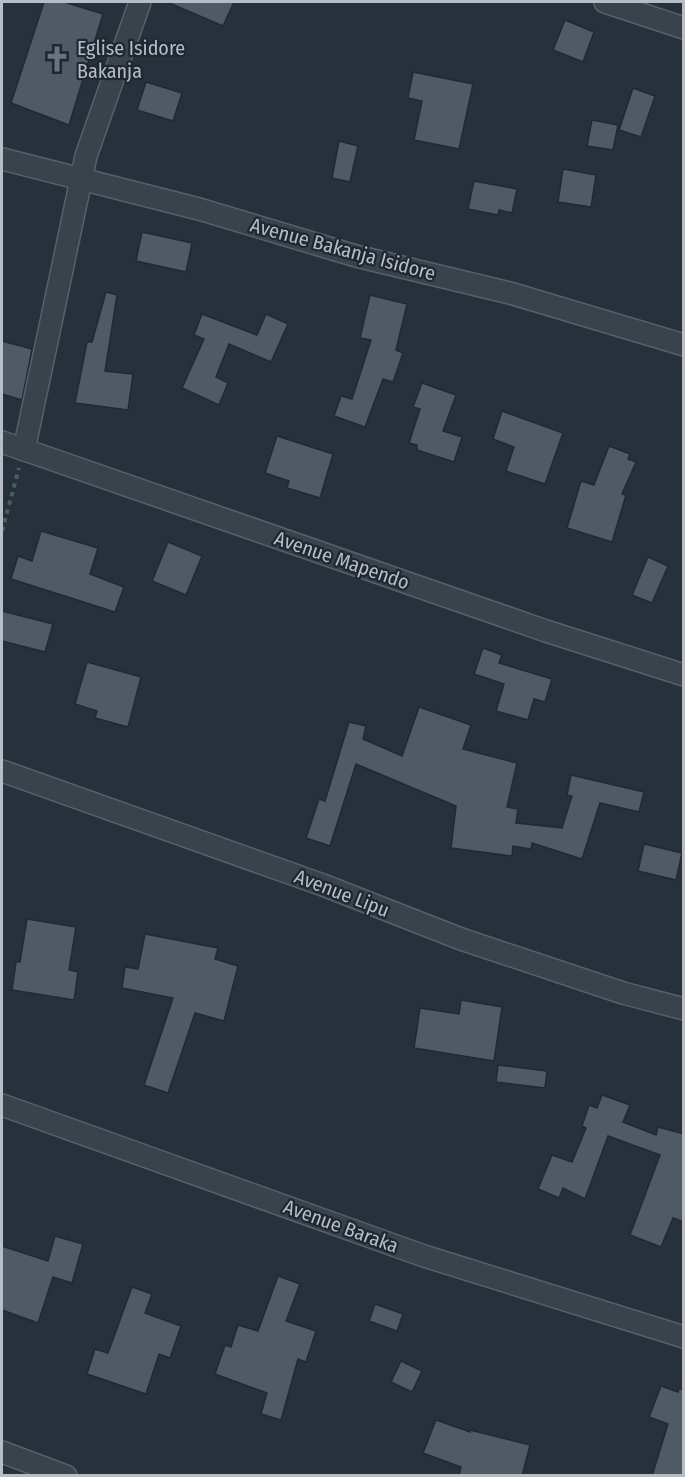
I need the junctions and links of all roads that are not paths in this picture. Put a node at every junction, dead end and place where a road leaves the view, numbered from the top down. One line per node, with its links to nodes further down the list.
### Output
1 (140, 2): 5 (street)
2 (605, 2): 3 (street)
3 (684, 28)
4 (2, 159): 5 (street, Avenue Bakanja Isidore)
5 (83, 181): 6 (street, Avenue Bakanja Isidore); 8 (street)
6 (684, 345)
7 (2, 442): 8 (street, Avenue Mapendo)
8 (24, 450): 9 (street, Avenue Mapendo)
9 (684, 675)
10 (2, 771): 11 (street, Avenue Lipu)
11 (684, 1009)
12 (2, 1105): 13 (street, Avenue Baraka)
13 (684, 1337)
14 (2, 1452): 15 (street)
15 (66, 1476)

